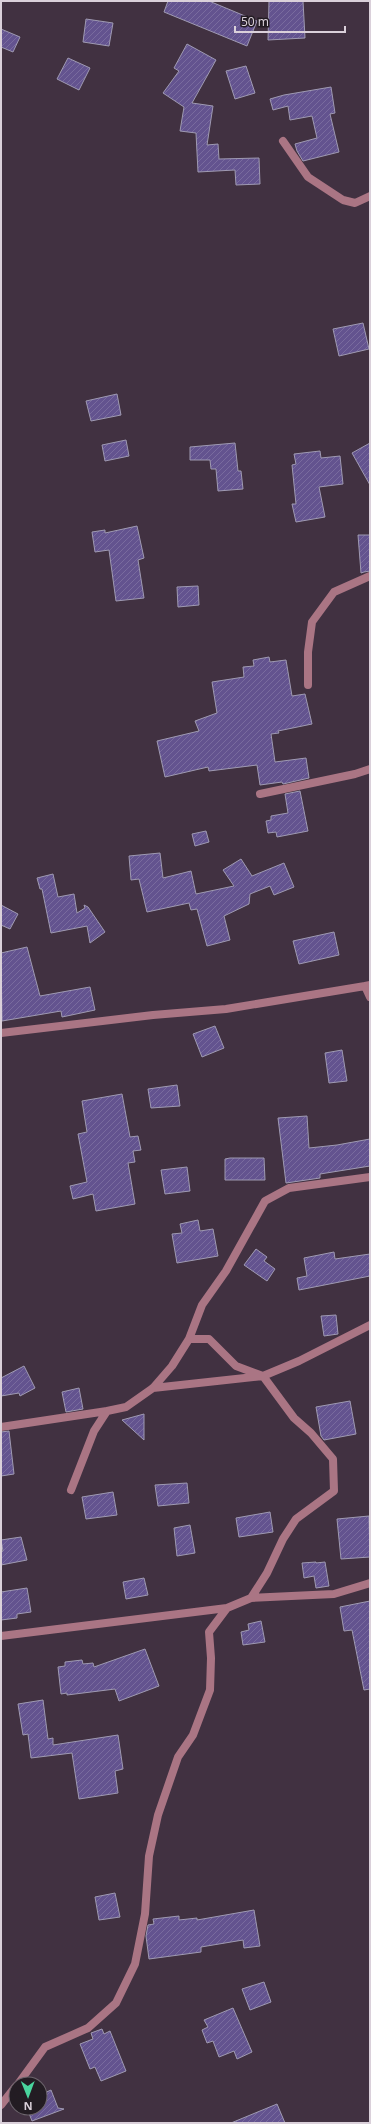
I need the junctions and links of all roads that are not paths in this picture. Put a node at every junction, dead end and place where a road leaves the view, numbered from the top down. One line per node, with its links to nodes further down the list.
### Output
1 (283, 141): 2 (street)
2 (370, 196)
3 (370, 576): 4 (street)
4 (308, 685)
5 (370, 769): 6 (street)
6 (260, 794)
7 (367, 986): 8 (street); 9 (street)
8 (370, 997)
9 (1, 1033)
10 (370, 1177): 12 (street)
11 (370, 1325): 13 (street)
12 (189, 1339): 13 (street); 14 (street)
13 (263, 1376): 14 (street); 19 (street)
14 (153, 1388): 15 (street)
15 (107, 1411): 16 (street); 17 (street)
16 (1, 1427)
17 (71, 1490)
18 (370, 1583): 19 (street)
19 (251, 1598): 20 (street)
20 (226, 1608): 21 (street); 22 (street)
21 (1, 1636)
22 (24, 2076)
23 (8, 2096): 24 (street)
24 (1, 2105)

